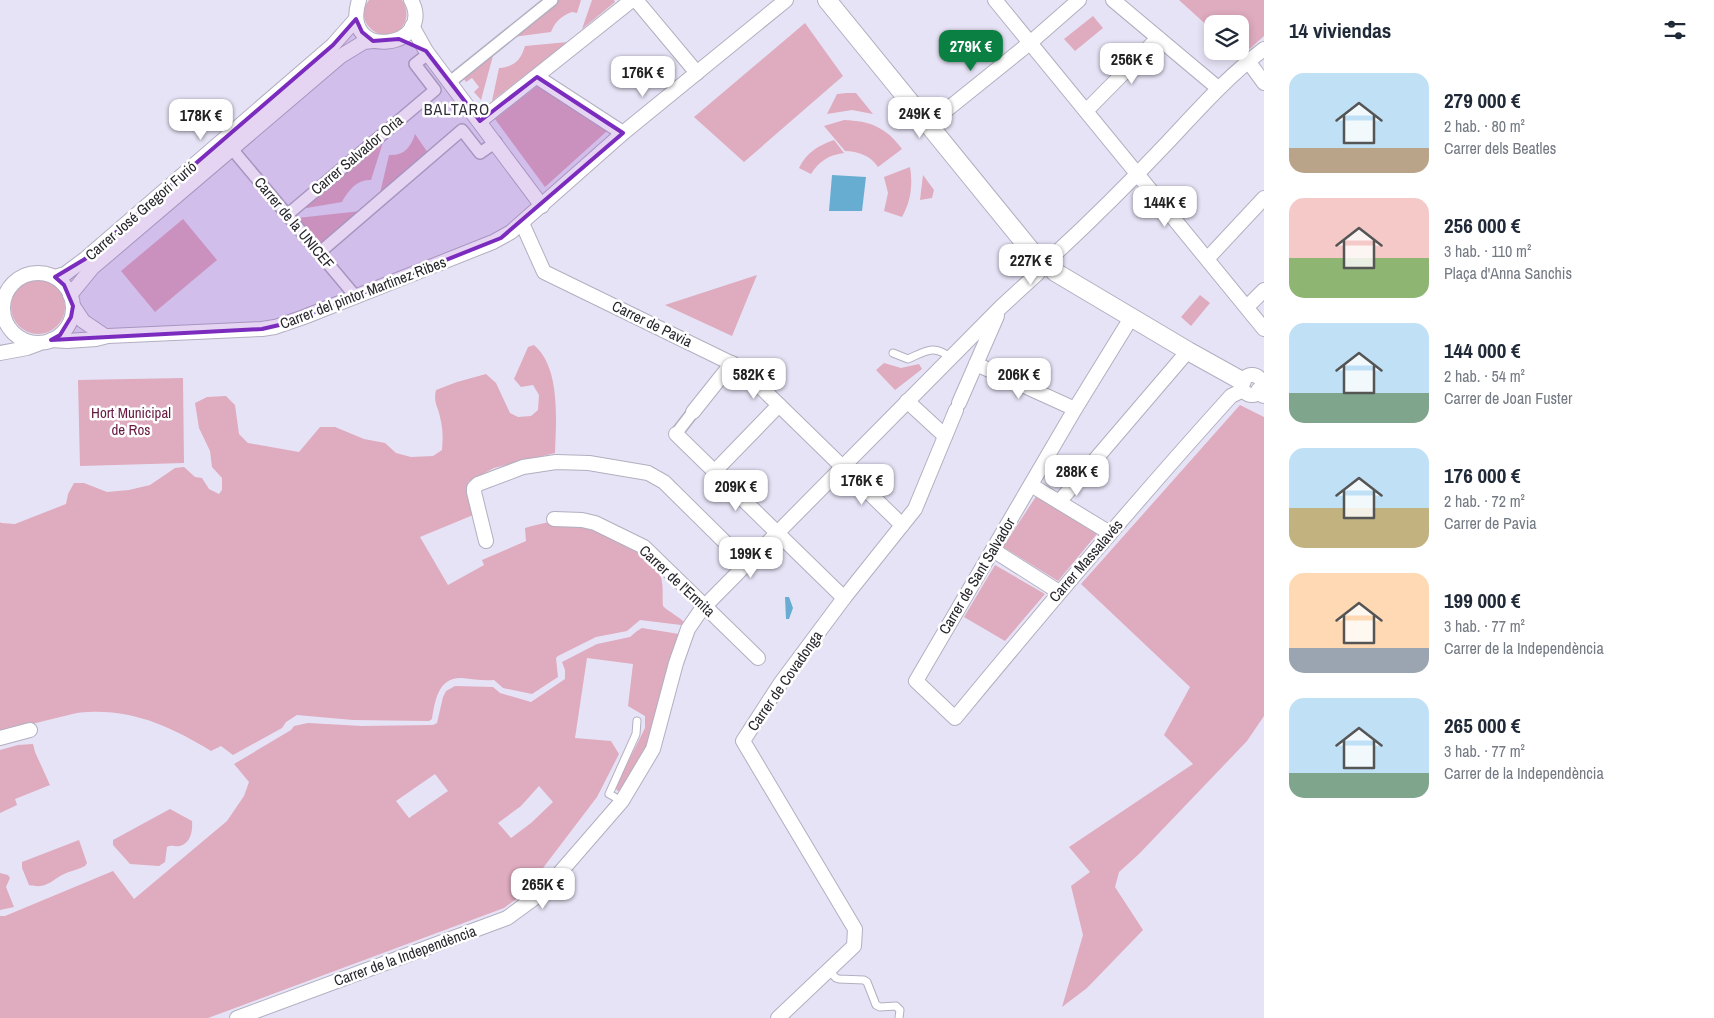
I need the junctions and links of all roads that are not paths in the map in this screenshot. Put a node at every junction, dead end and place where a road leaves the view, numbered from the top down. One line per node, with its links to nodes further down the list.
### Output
1 (359, 0): 11 (street)
2 (552, 0): 21 (street)
3 (632, 0): 20 (street)
4 (636, 0): 19 (street)
5 (786, 0): 19 (street, Carrer del pintor Martinez Ribes)
6 (827, 0): 26 (street)
7 (996, 0): 15 (street)
8 (1079, 0): 15 (street)
9 (1113, 0): 12 (street)
10 (415, 9): 13 (street); 17 (street)
11 (356, 19): 14 (street); 38 (street, Carrer José Gregori Furió)
12 (1158, 38): 23 (street); 24 (street)
13 (399, 39): 14 (street); 17 (street)
14 (373, 40): 29 (street, Carrer José Gregori Furió)
15 (1031, 42): 24 (street); 26 (street)
16 (1264, 49): 18 (street, Carrer de la Independència)
17 (427, 52): 21 (street); 33 (street, Carrer Salvador Oria)
18 (1248, 61): 22 (street); 23 (street, Carrer de la Independència)
19 (697, 73): 27 (street, Carrer del pintor Martinez Ribes)
20 (537, 77): 25 (street); 27 (street)
21 (450, 82): 25 (street)
22 (1264, 84)
23 (1218, 88): 30 (street, Carrer de la Independència)
24 (1086, 111): 30 (street)
25 (480, 121): 28 (street)
26 (929, 124): 37 (street)
27 (623, 133): 32 (street, Carrer del pintor Martinez Ribes)
28 (496, 142): 32 (street); 35 (street)
29 (232, 149): 33 (street, Carrer de la UNICEF); 41 (street, Carrer José Gregori Furió)
30 (1138, 173): 36 (street); 37 (street, Carrer de la Independència)
31 (1264, 198): 36 (street)
32 (542, 206): 34 (street, Carrer del pintor Martinez Ribes)
33 (287, 215): 35 (street, Carrer de la UNICEF)
34 (522, 222): 40 (street, Carrer del pintor Martinez Ribes); 53 (street, Carrer de Pavia)
35 (319, 253): 40 (street, Carrer de la UNICEF)
36 (1208, 258): 43 (street)
37 (1046, 265): 42 (street, Carrer de la Independència); 45 (street)
38 (55, 277): 41 (street); 44 (street)
39 (1264, 290): 43 (street)
40 (356, 297): 47 (street, Carrer del pintor Martinez Ribes)
41 (72, 300): 47 (street); 48 (street)
42 (1001, 307): 52 (street, Carrer de la Independència); 54 (street, Carrer de Covadonga)
43 (1247, 307): 46 (street)
44 (1, 312): 48 (street)
45 (1132, 318): 49 (street); 58 (street, Carrer de Sant Salvador)
46 (1264, 329)
47 (105, 336): 48 (street, Carrer del pintor Martinez Ribes)
48 (46, 342): 50 (street)
49 (1188, 351): 55 (street); 65 (street)
50 (0, 352)
51 (893, 354): 52 (lane)
52 (951, 358): 56 (street, Carrer de la Independència)
53 (732, 362): 57 (street, Carrer de Pavia); 59 (street)
54 (976, 364): 58 (street); 61 (street, Carrer de Covadonga)
55 (1255, 385): 69 (street, Carrer Massalavés)
56 (907, 401): 61 (street); 62 (street, Carrer de la Independència)
57 (780, 405): 62 (street, Carrer de Pavia); 63 (street)
58 (1075, 409): 64 (street, Carrer de Sant Salvador)
59 (693, 412): 60 (street)
60 (676, 434): 63 (street)
61 (946, 436): 67 (street, Carrer de Covadonga)
62 (843, 467): 67 (street, Carrer de Pavia); 68 (street, Carrer de la Independència)
63 (715, 471): 68 (street)
64 (1030, 485): 65 (street); 71 (street, Carrer de Sant Salvador)
65 (1059, 502): 69 (street)
66 (554, 519): 75 (street, Carrer de l'Ermita)
67 (902, 525): 74 (street, Carrer de Covadonga)
68 (778, 532): 72 (street, Carrer de la Independència); 74 (street)
69 (1110, 533): 73 (street, Carrer Massalavés)
70 (486, 541): 72 (street)
71 (993, 550): 73 (street); 77 (street, Carrer de Sant Salvador)
72 (746, 563): 75 (street, Carrer de la Independència)
73 (1059, 592): 77 (street, Carrer Massalavés)
74 (844, 598): 82 (street, Carrer de Covadonga)
75 (706, 606): 76 (street, Carrer de l'Ermita); 81 (street, Carrer de la Independència)
76 (758, 658)
77 (955, 718)
78 (637, 721): 81 (lane)
79 (30, 730): 80 (street)
80 (0, 738)
81 (622, 801): 83 (street, Carrer de la Independència)
82 (828, 970): 84 (street, Carrer de Covadonga); 85 (lane)
83 (237, 1018)
84 (778, 1018)
85 (899, 1018)

